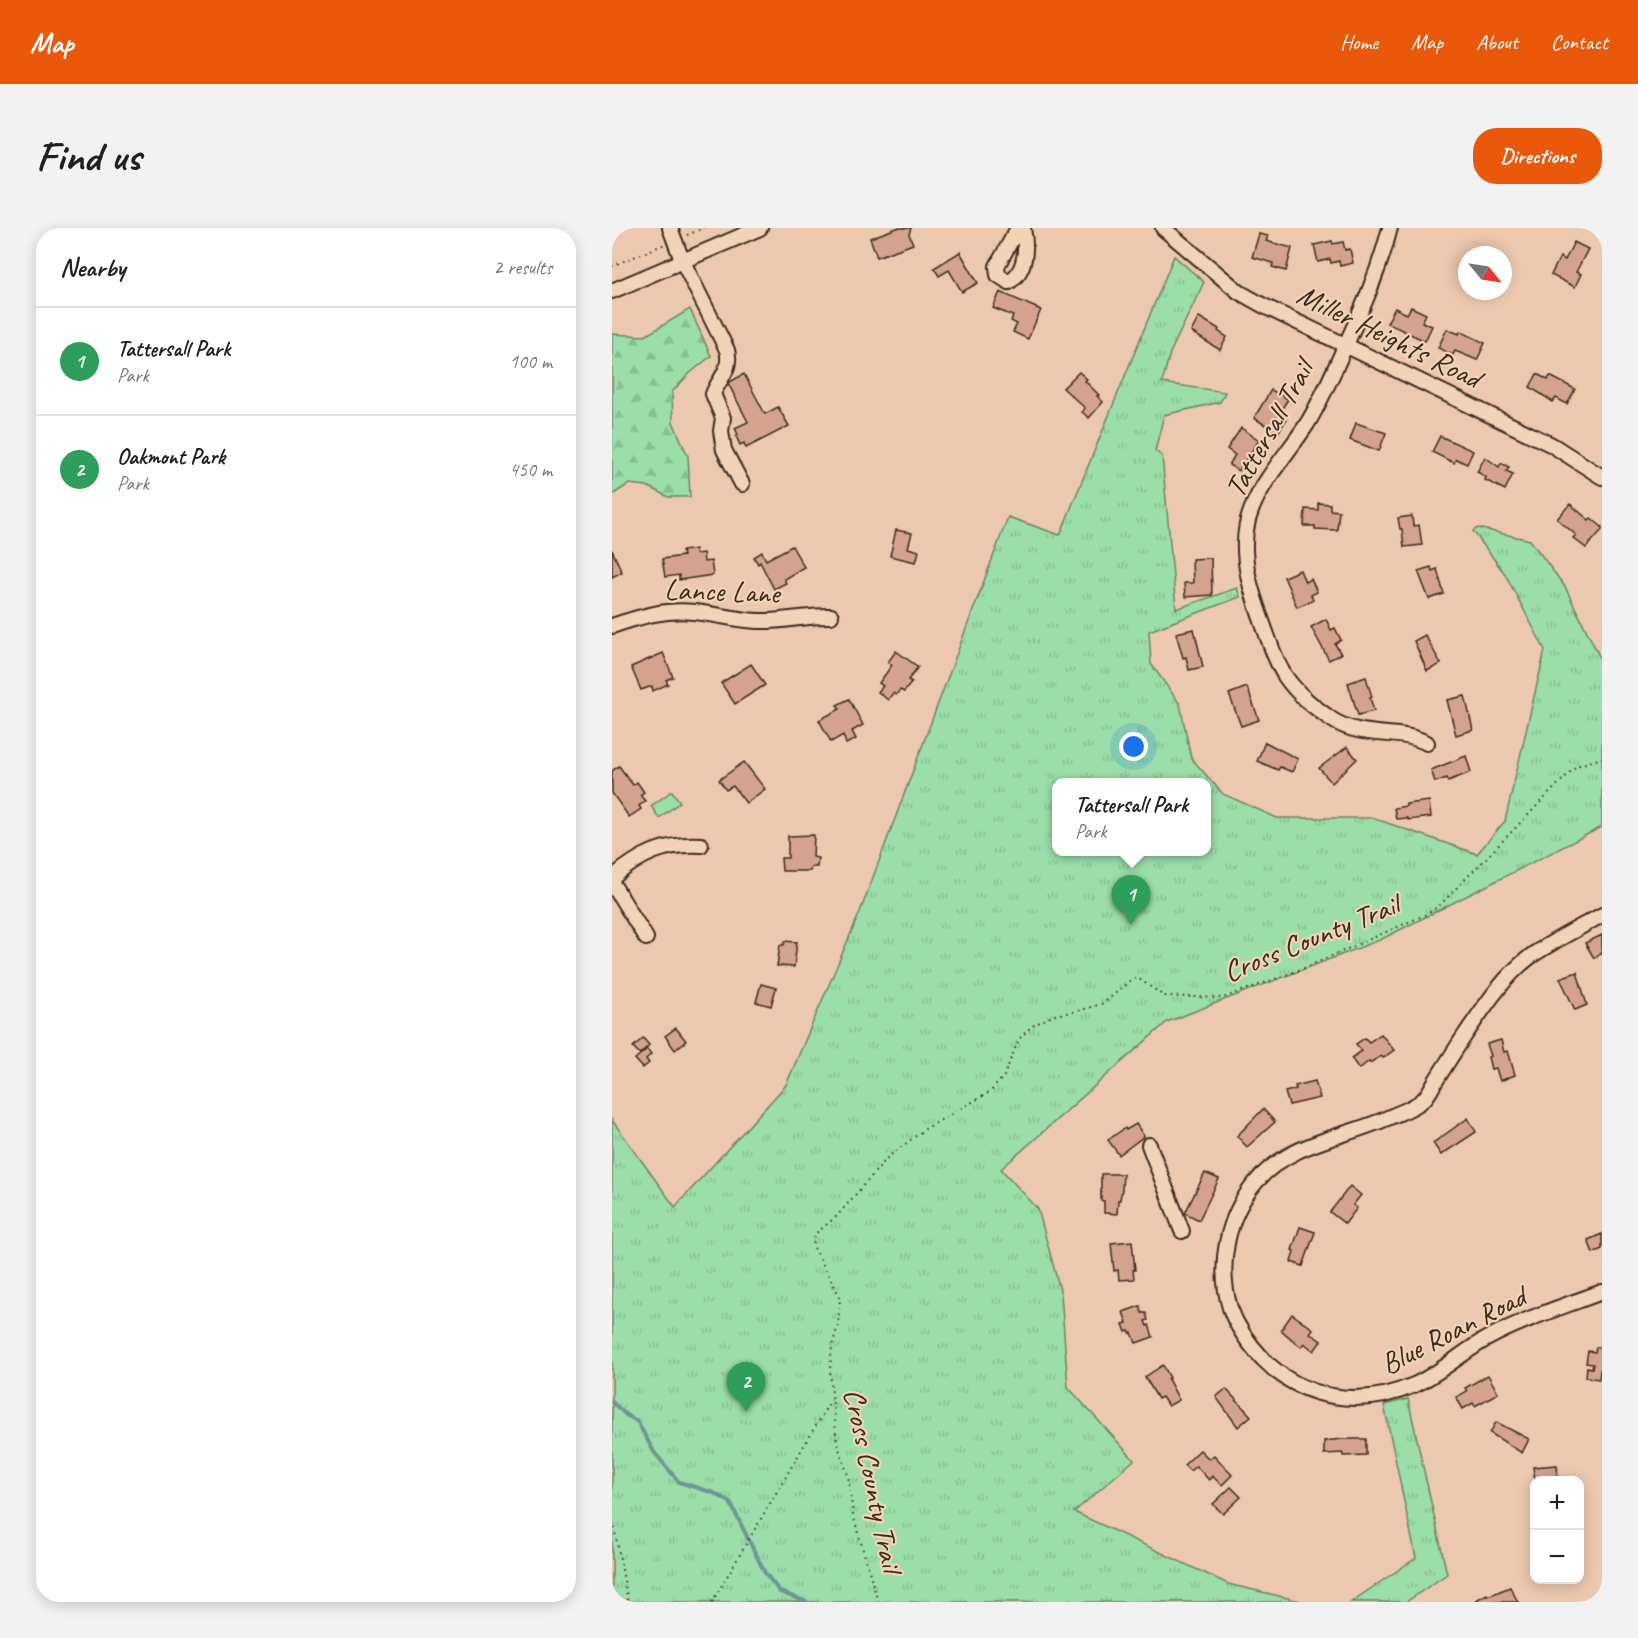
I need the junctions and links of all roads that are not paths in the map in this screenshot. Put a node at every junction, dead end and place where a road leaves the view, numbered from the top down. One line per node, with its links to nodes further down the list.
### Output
1 (760, 228): 7 (street)
2 (1018, 228): 3 (street)
3 (1023, 228)
4 (1163, 228): 9 (street, Miller Heights Road)
5 (1390, 228): 9 (street, Tattersall Trail)
6 (672, 234): 7 (street)
7 (682, 260): 8 (street); 11 (street)
8 (612, 291)
9 (1345, 346): 10 (street, Miller Heights Road); 14 (street, Tattersall Trail)
10 (1602, 477)
11 (742, 484)
12 (831, 616): 13 (street, Lance Lane)
13 (612, 626)
14 (1427, 743)
15 (701, 845): 16 (street)
16 (612, 878)
17 (612, 883): 19 (street)
18 (1602, 915): 22 (street, Blue Roan Road)
19 (646, 938)
20 (1149, 1145): 21 (street)
21 (1182, 1231)
22 (1602, 1292)

